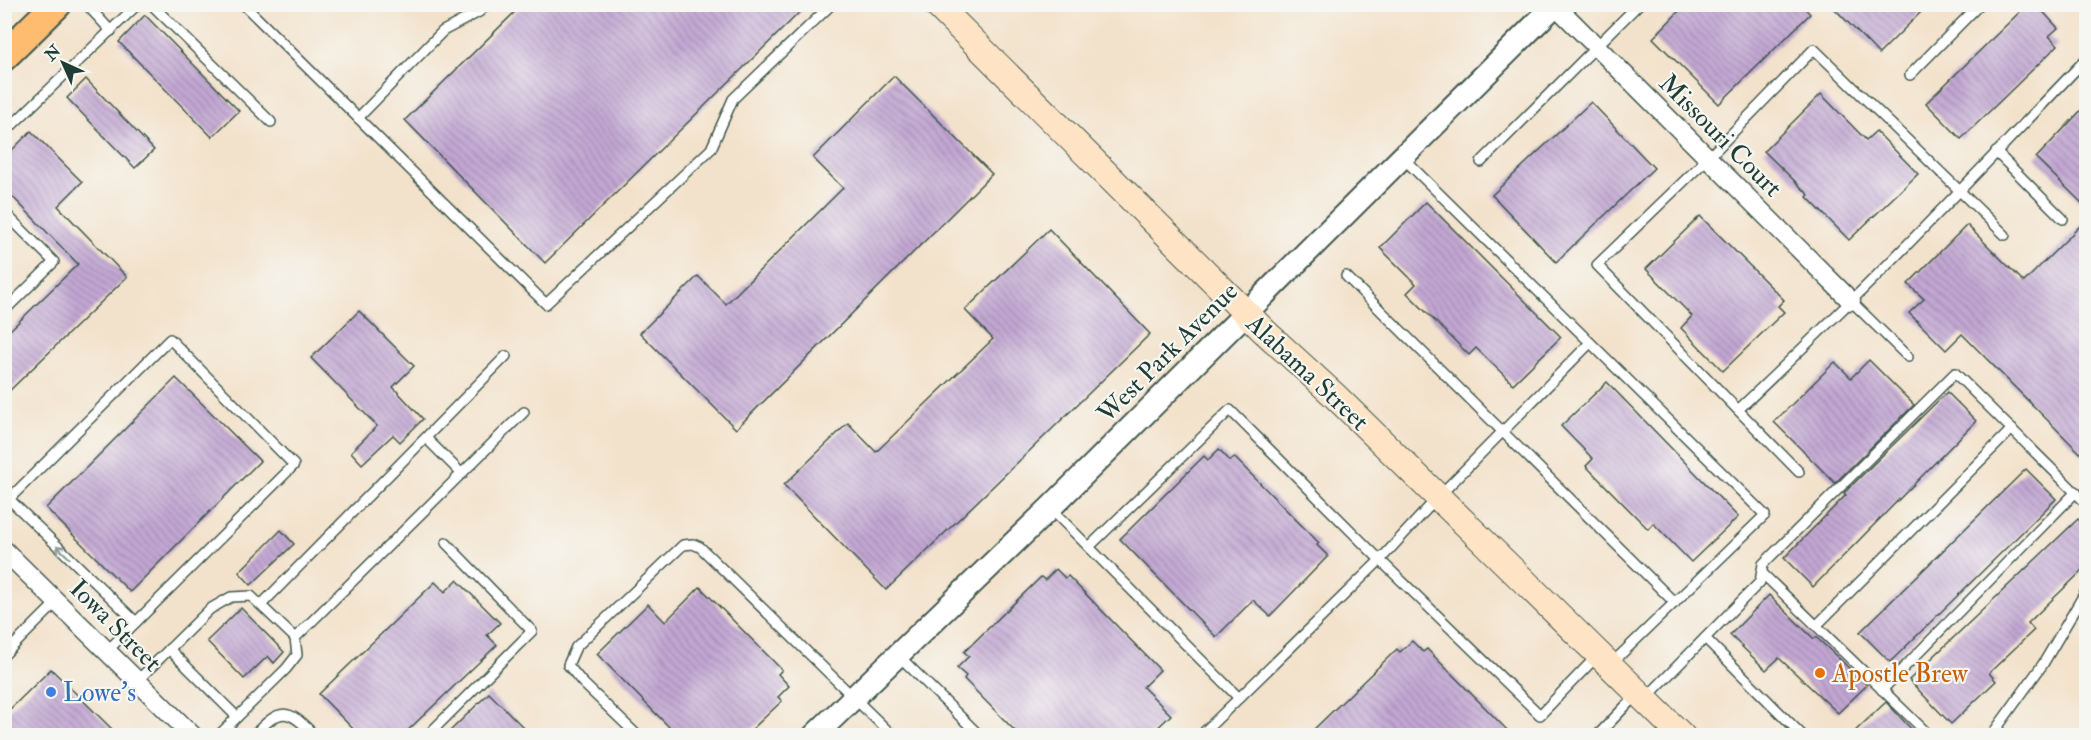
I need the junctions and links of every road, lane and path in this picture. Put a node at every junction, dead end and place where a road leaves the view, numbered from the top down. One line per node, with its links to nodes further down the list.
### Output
1 (57, 4): 13 (main road)
2 (86, 4): 12 (lane)
3 (138, 4): 12 (lane)
4 (151, 4): 18 (lane)
5 (243, 4): 17 (lane)
6 (487, 4): 17 (lane)
7 (936, 4): 31 (main road, Alabama Street)
8 (1639, 4): 14 (lane)
9 (1980, 4): 16 (lane)
10 (831, 5): 17 (lane)
11 (1556, 5): 14 (street, Missouri Court); 21 (street, West Park Avenue)
12 (111, 31): 19 (lane)
13 (8, 47)
14 (1597, 47): 22 (street, Missouri Court); 23 (lane)
15 (2086, 59): 20 (lane)
16 (1910, 75)
17 (358, 118)
18 (271, 122)
19 (4, 133)
20 (1996, 152): 24 (lane); 26 (lane)
21 (1403, 158): 31 (street, West Park Avenue); 32 (lane)
22 (1708, 158): 24 (lane); 29 (street, Missouri Court); 35 (lane)
23 (1481, 162)
24 (1959, 190): 27 (lane); 29 (lane)
25 (4, 212): 30 (lane)
26 (2063, 219)
27 (2005, 235)
28 (1346, 276): 38 (lane)
29 (1851, 301): 34 (lane); 35 (lane)
30 (4, 311)
31 (1246, 313): 43 (main road, Alabama Street); 46 (street, West Park Avenue)
32 (1590, 343): 38 (lane); 54 (lane)
33 (506, 356): 39 (lane)
34 (1908, 357)
35 (1738, 410): 40 (lane)
36 (524, 412): 41 (lane)
37 (2012, 429): 42 (lane); 51 (lane); 57 (lane)
38 (1503, 431): 43 (lane); 54 (lane)
39 (426, 438): 41 (lane); 55 (lane)
40 (1799, 472)
41 (462, 474): 58 (lane)
42 (2076, 492): 45 (lane); 66 (lane)
43 (1438, 497): 50 (lane); 64 (main road, Alabama Street)
44 (7, 502): 56 (lane, one-way to 44); 56 (lane)
45 (2086, 503)
46 (1050, 508): 48 (lane); 62 (street, West Park Avenue)
47 (446, 543): 75 (lane)
48 (1089, 548): 50 (lane); 69 (lane)
49 (4, 550): 53 (street, Iowa Street)
50 (1380, 560): 64 (lane); 69 (lane)
51 (1762, 573): 57 (lane); 59 (lane)
52 (2086, 591): 85 (lane)
53 (57, 602): 61 (street, Iowa Street); 63 (lane)
54 (1675, 603): 64 (lane)
55 (261, 605): 58 (lane); 60 (lane)
56 (135, 621): 61 (lane)
57 (1817, 626): 66 (lane)
58 (295, 638): 70 (lane)
59 (1705, 638): 67 (lane); 83 (lane)
60 (169, 650): 65 (lane); 70 (lane)
61 (107, 651): 65 (street, Iowa Street)
62 (897, 654): 68 (street, West Park Avenue); 79 (lane)
63 (4, 655)
64 (1604, 660): 67 (main road, Alabama Street)
65 (137, 681): 71 (street, Iowa Street)
66 (1882, 690): 84 (lane)
67 (1642, 696): 81 (lane); 82 (main road, Alabama Street)
68 (854, 697): 76 (lane); 77 (street, West Park Avenue); 78 (lane)
69 (1239, 698): 80 (lane)
70 (237, 717): 72 (lane)
71 (193, 735)
72 (218, 735)
73 (253, 735): 74 (lane)
74 (315, 735)
75 (427, 735)
76 (638, 735)
77 (814, 735)
78 (893, 735)
79 (980, 735)
80 (1200, 735)
81 (1597, 735)
82 (1683, 735)
83 (1803, 735)
84 (1930, 735)
85 (1991, 735)

